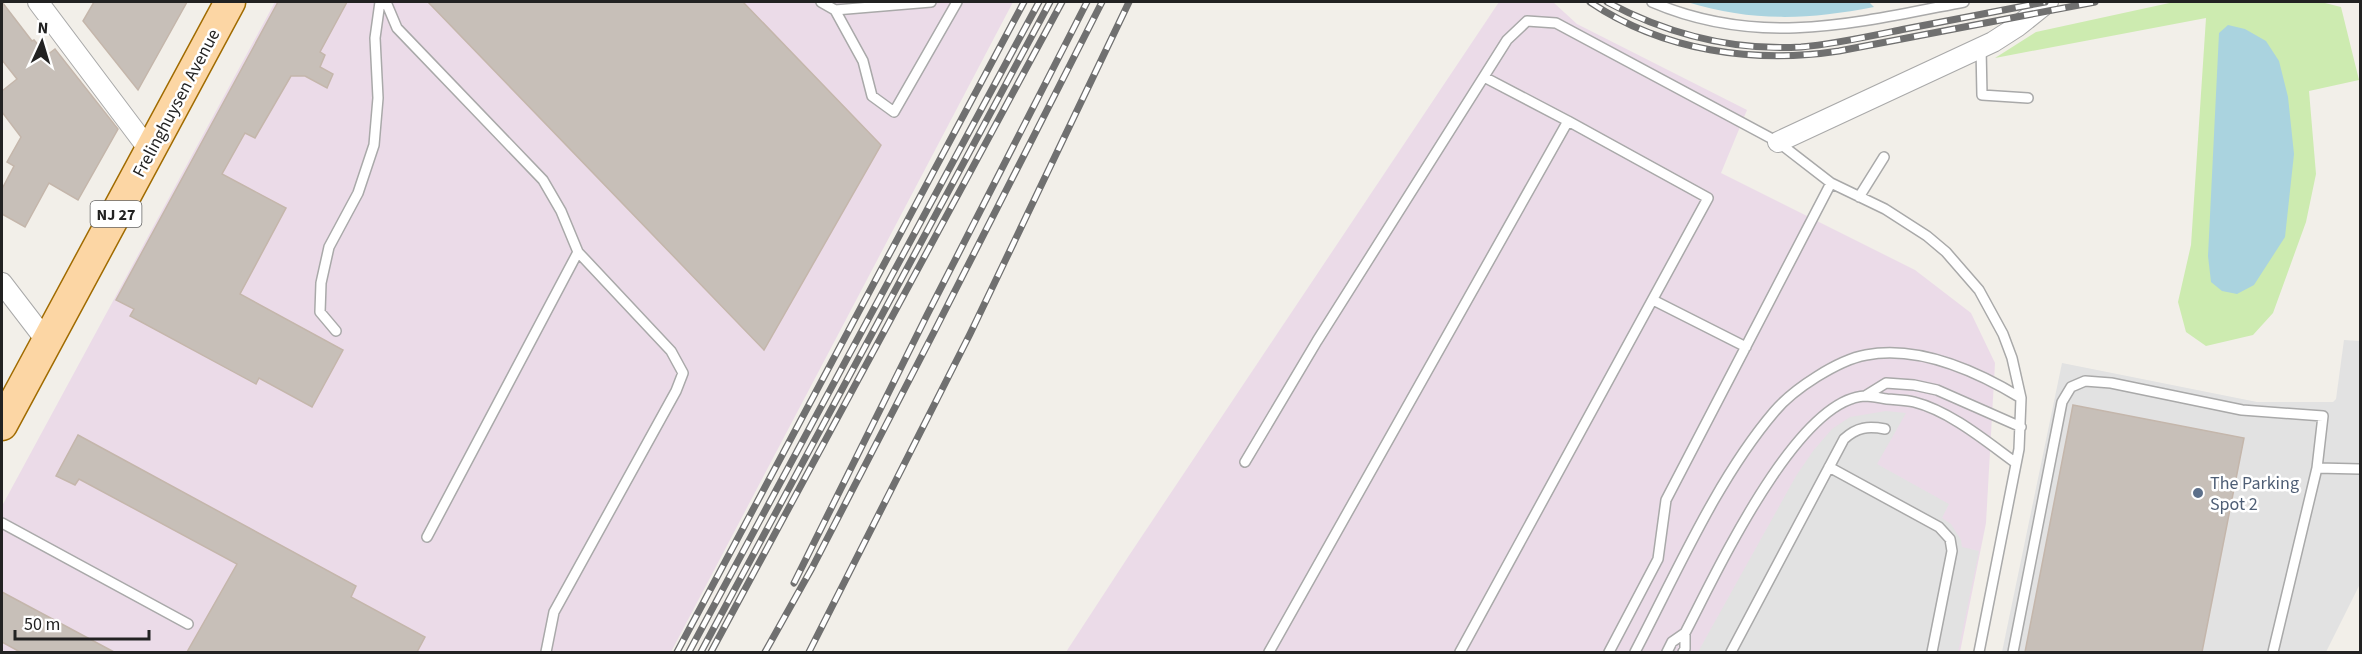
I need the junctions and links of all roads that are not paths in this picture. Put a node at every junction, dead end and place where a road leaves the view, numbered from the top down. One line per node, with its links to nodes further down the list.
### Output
1 (38, 2): 17 (street)
2 (230, 2): 17 (main road, Frelinghuysen Avenue / NJ 27)
3 (380, 2): 24 (lane)
4 (386, 2): 21 (lane)
5 (821, 2): 11 (lane)
6 (931, 2): 11 (lane)
7 (957, 2): 11 (lane)
8 (1652, 2): 9 (lane)
9 (1964, 2)
10 (2048, 2): 12 (street)
11 (835, 10)
12 (1981, 48): 14 (lane); 16 (street)
13 (1484, 77): 15 (lane); 16 (lane); 32 (lane)
14 (2028, 98)
15 (1568, 121): 23 (lane); 42 (lane)
16 (1778, 142): 19 (lane)
17 (150, 151): 25 (main road, Frelinghuysen Avenue / NJ 27)
18 (1884, 157): 20 (lane)
19 (1831, 183): 20 (lane); 26 (lane)
20 (1859, 196): 28 (lane)
21 (578, 252): 38 (lane); 41 (lane)
22 (2, 283): 25 (street)
23 (1653, 300): 26 (lane); 43 (lane)
24 (336, 331)
25 (48, 343): 29 (main road, Frelinghuysen Avenue / NJ 27)
26 (1746, 347): 44 (lane)
27 (1865, 396): 30 (lane); 33 (lane); 40 (lane)
28 (2022, 398): 30 (lane); 45 (lane)
29 (2, 425)
30 (2021, 427): 33 (lane)
31 (1885, 429): 34 (lane)
32 (1245, 462)
33 (2016, 463): 50 (lane)
34 (1829, 467): 48 (lane); 49 (lane)
35 (2317, 468): 36 (lane); 51 (lane); 52 (lane)
36 (2361, 469)
37 (2, 523): 39 (lane)
38 (427, 537)
39 (188, 624)
40 (1685, 633): 46 (lane); 47 (lane)
41 (546, 652)
42 (1269, 652)
43 (1460, 652)
44 (1609, 652)
45 (1635, 652)
46 (1667, 652)
47 (1683, 652)
48 (1731, 652)
49 (1932, 652)
50 (1979, 652)
51 (2013, 652)
52 (2273, 652)

